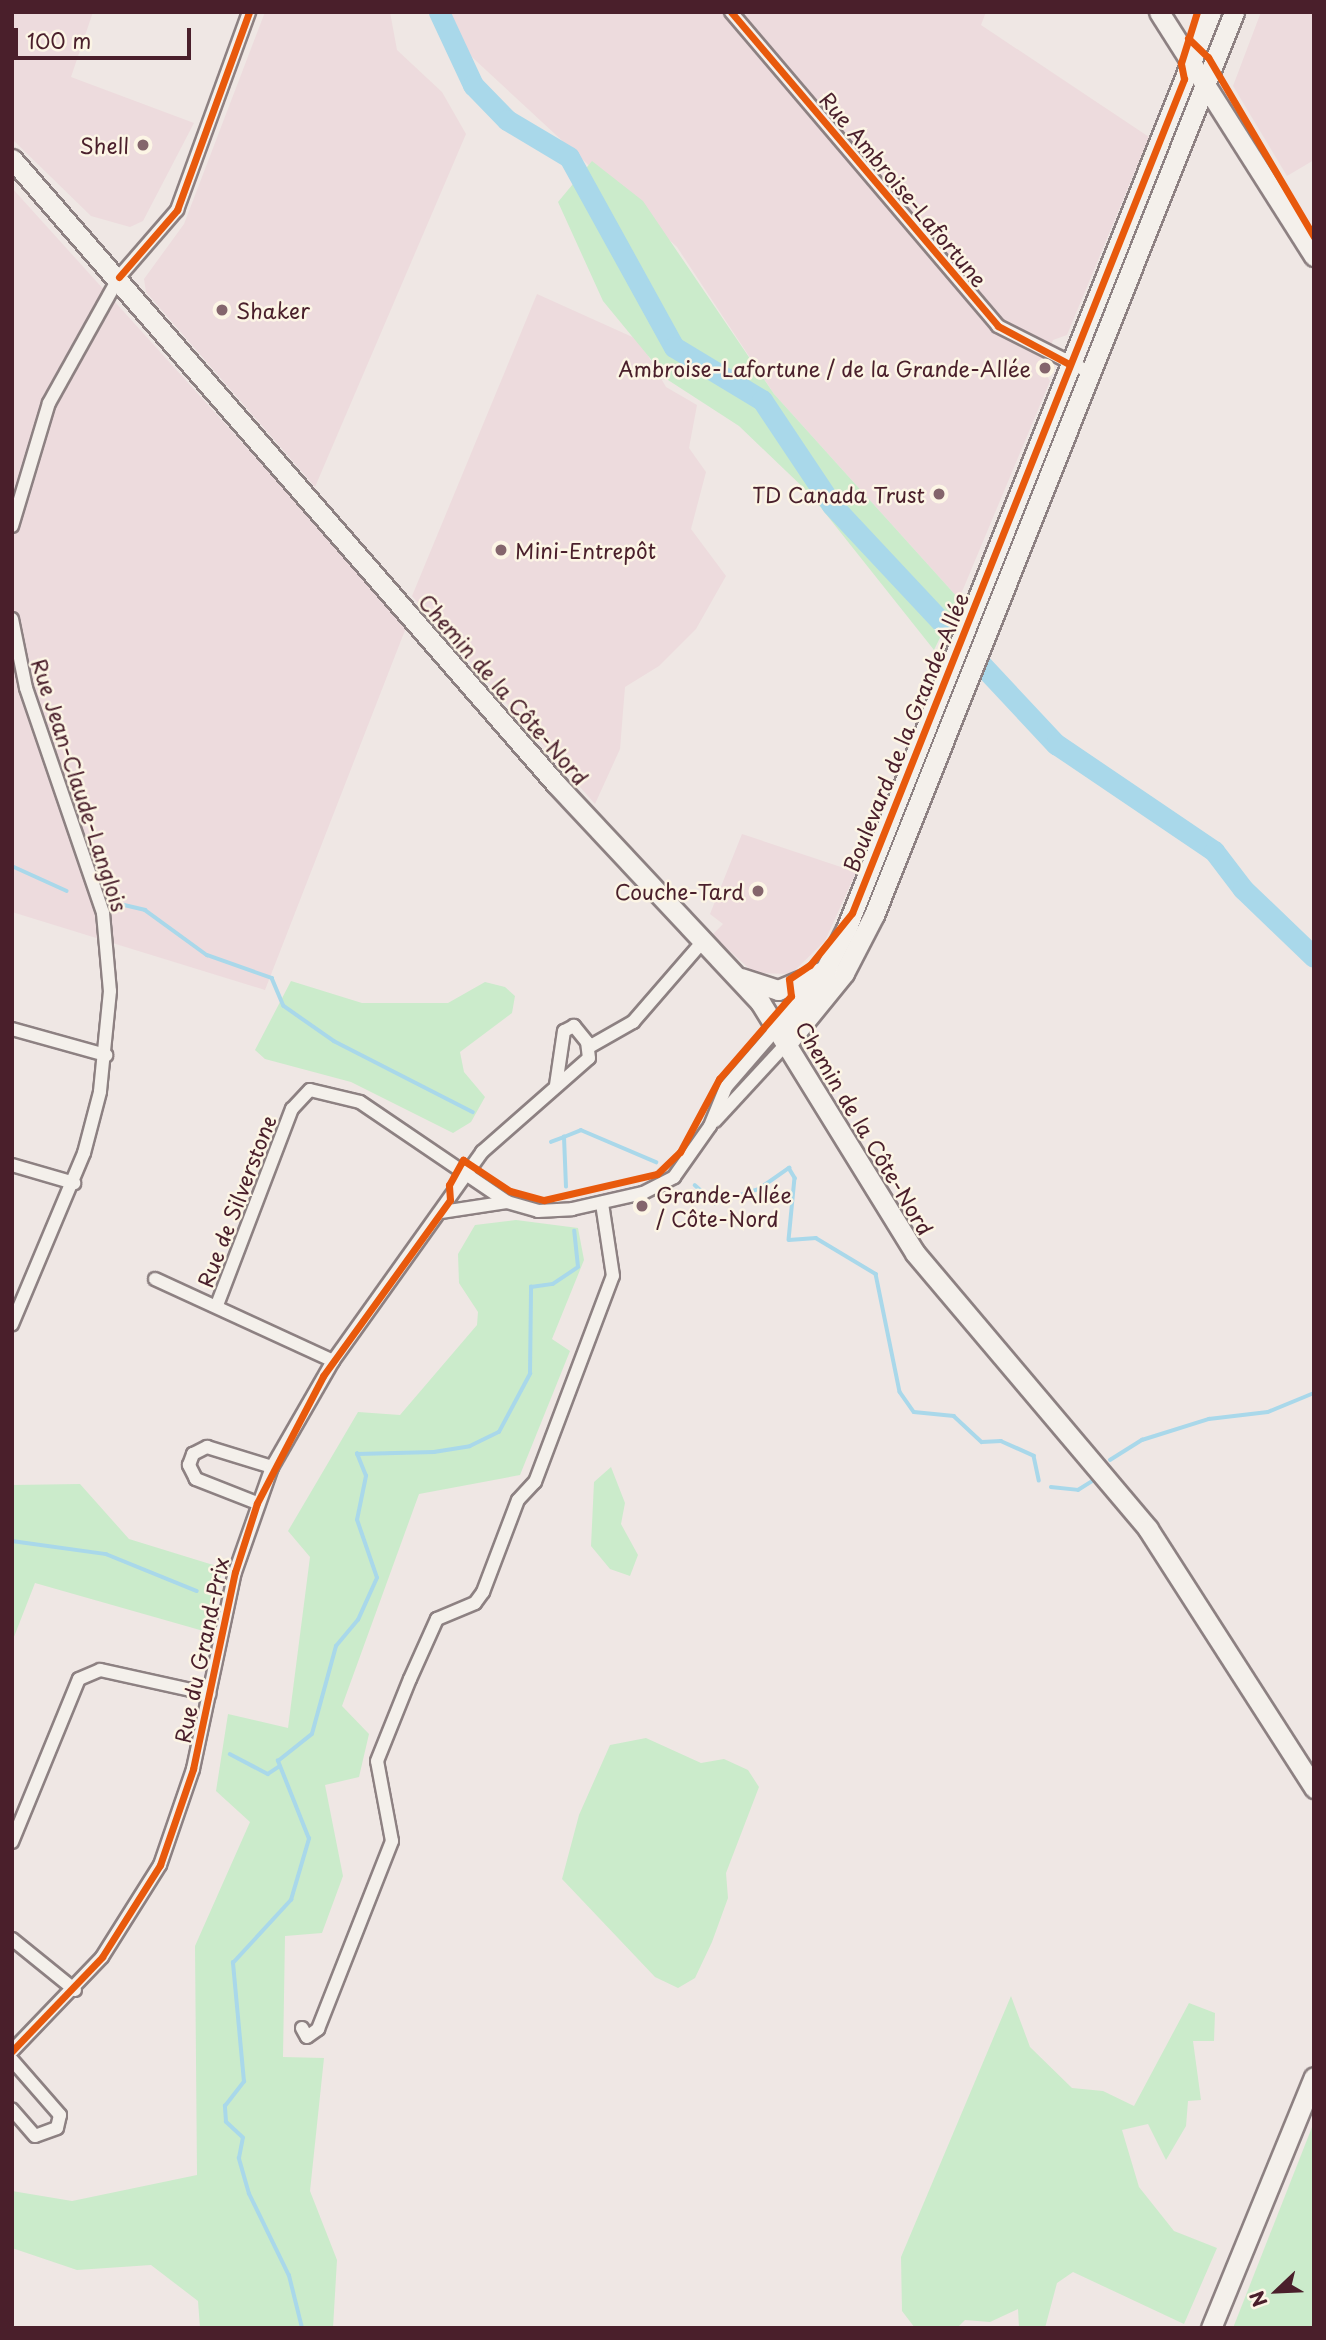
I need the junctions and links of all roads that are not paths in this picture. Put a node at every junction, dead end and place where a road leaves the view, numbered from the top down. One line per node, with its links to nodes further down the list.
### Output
1 (249, 12): 10 (street)
2 (731, 12): 11 (street, Rue Ambroise-Lafortune)
3 (1159, 12): 6 (street)
4 (1211, 12): 6 (street, Boulevard de la Grande-Allée)
5 (1234, 12): 7 (street, Boulevard de la Grande-Allée)
6 (1193, 60): 7 (street); 11 (street, Boulevard de la Grande-Allée)
7 (1207, 82): 9 (street); 12 (street, Boulevard de la Grande-Allée)
8 (12, 162): 10 (street, Chemin de la Côte-Nord)
9 (1314, 256)
10 (119, 277): 13 (street); 17 (street, Chemin de la Côte-Nord)
11 (1069, 364): 12 (street, Rue Ambroise-Lafortune); 15 (street, Boulevard de la Grande-Allée)
12 (1091, 373): 16 (street, Boulevard de la Grande-Allée)
13 (12, 526)
14 (12, 619): 23 (street, Rue Jean-Claude-Langlois)
15 (960, 642): 16 (street); 18 (street, Boulevard de la Grande-Allée)
16 (977, 658): 21 (street, Boulevard de la Grande-Allée)
17 (704, 940): 19 (street, Chemin de la Côte-Nord); 22 (street)
18 (825, 970): 19 (street); 21 (street, Boulevard de la Grande-Allée)
19 (739, 977): 21 (street, Chemin de la Côte-Nord)
20 (12, 1029): 23 (street)
21 (783, 1035): 25 (street, Boulevard de la Grande-Allée); 25 (street, Boulevard de la Grande-Allée); 39 (street, Chemin de la Côte-Nord)
22 (589, 1047): 24 (street, Rue du Grand-Prix); 24 (street)
23 (106, 1055): 28 (street, Rue Jean-Claude-Langlois)
24 (556, 1085): 27 (street, Rue du Grand-Prix)
25 (710, 1126): 30 (street, Boulevard de la Grande-Allée)
26 (12, 1165): 28 (street)
27 (467, 1176): 29 (street, Boulevard de la Grande-Allée); 31 (street, Rue du Grand-Prix); 33 (street, Rue de Silverstone)
28 (74, 1183): 34 (street, Rue Jean-Claude-Langlois)
29 (507, 1202): 30 (street, Boulevard de la Grande-Allée); 31 (street)
30 (602, 1203): 43 (street)
31 (442, 1212): 35 (street, Rue du Grand-Prix)
32 (155, 1279): 33 (street)
33 (217, 1305): 35 (street)
34 (12, 1324)
35 (333, 1361): 36 (street, Rue du Grand-Prix)
36 (272, 1467): 37 (street, Rue du Grand-Prix); 37 (street)
37 (257, 1503): 38 (street, Rue du Grand-Prix)
38 (209, 1694): 40 (street); 42 (street, Rue du Grand-Prix)
39 (1314, 1788)
40 (12, 1842)
41 (12, 1939): 42 (street)
42 (75, 1990): 44 (street, Rue du Grand-Prix)
43 (302, 2028)
44 (12, 2051)
45 (12, 2060): 47 (street)
46 (1314, 2077): 48 (street)
47 (12, 2110)
48 (1211, 2328)

